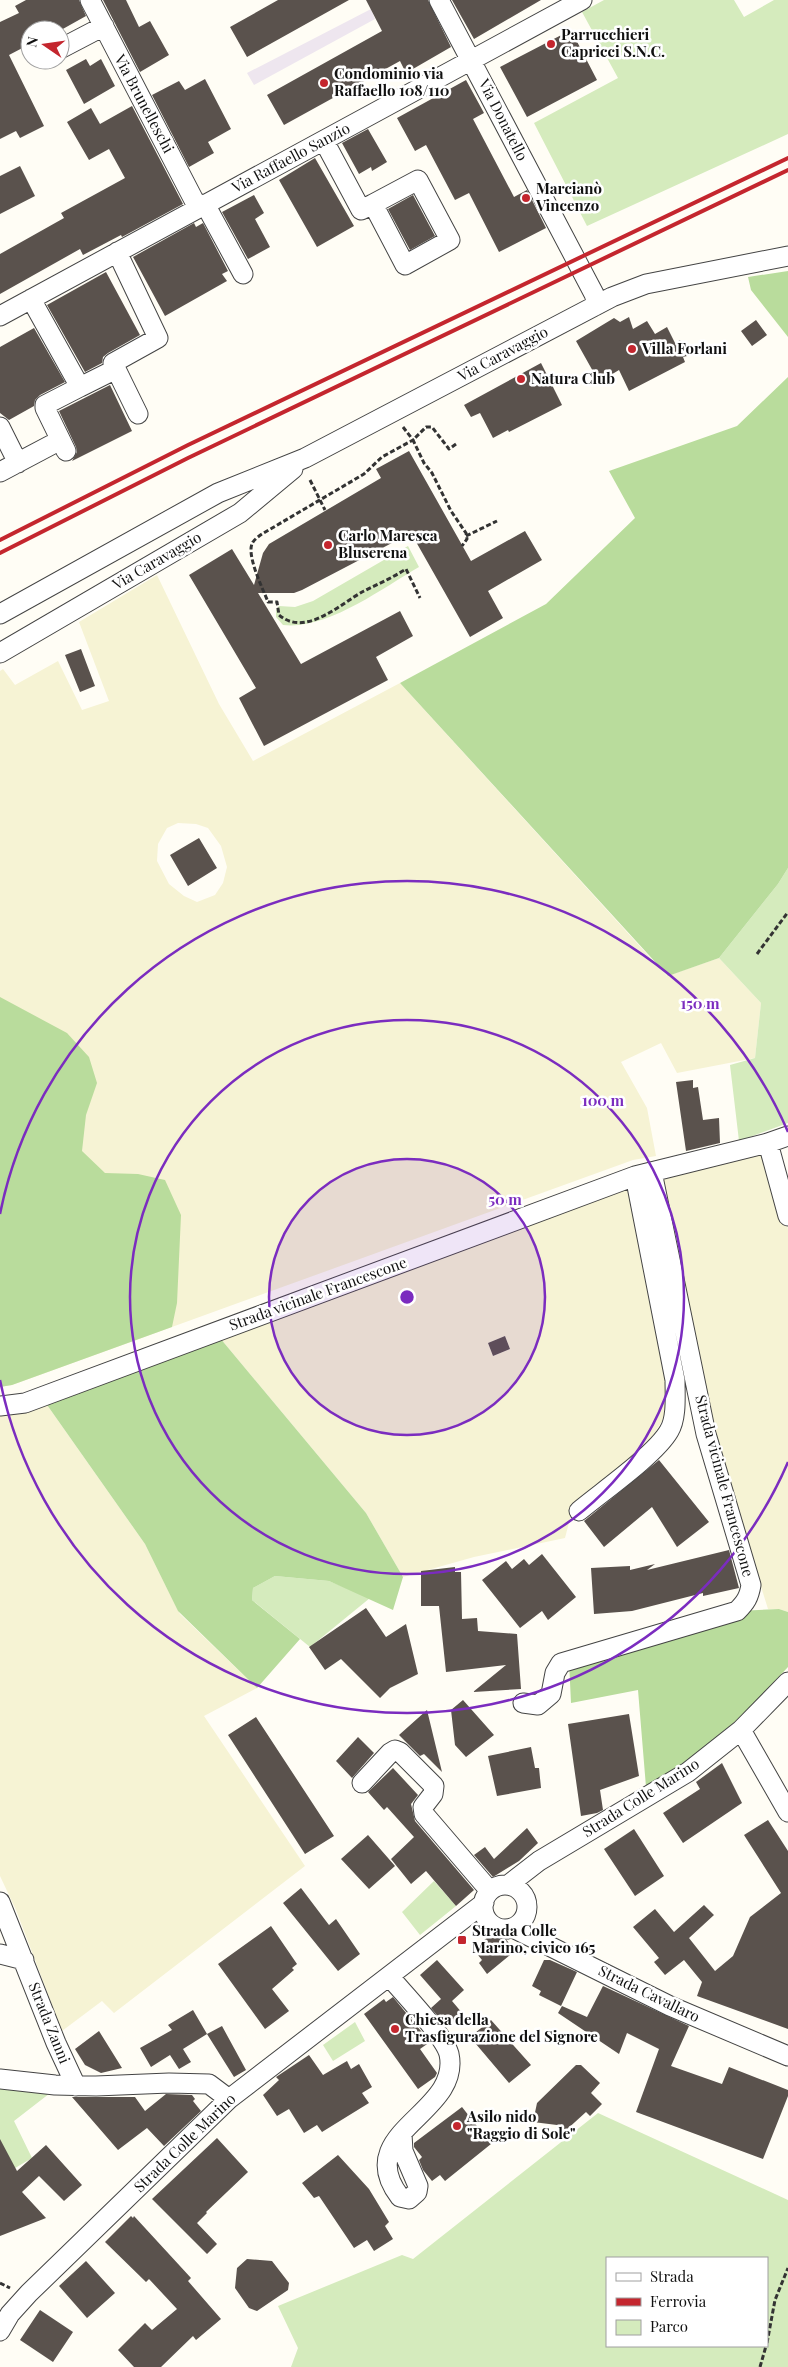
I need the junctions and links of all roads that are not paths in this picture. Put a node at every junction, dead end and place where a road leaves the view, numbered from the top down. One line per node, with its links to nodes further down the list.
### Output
1 (90, 0): 5 (street, Via Brunelleschi)
2 (439, 0): 7 (street, Via Donatello)
3 (582, 0): 4 (street, Via Raffaello Sanzio)
4 (551, 8): 7 (street, Via Raffaello Sanzio)
5 (104, 26): 6 (street); 10 (street, Via Brunelleschi)
6 (70, 44)
7 (473, 61): 8 (street, Via Raffaello Sanzio); 15 (street, Via Donatello)
8 (324, 140): 9 (street); 10 (street, Via Raffaello Sanzio)
9 (373, 204): 9 (street)
10 (202, 206): 11 (street, Via Raffaello Sanzio); 13 (street, Via Brunelleschi)
11 (117, 252): 14 (street, Via Raffaello Sanzio); 19 (street)
12 (788, 256): 15 (street, Via Caravaggio)
13 (243, 274)
14 (31, 299): 16 (street, Via Raffaello Sanzio); 18 (street)
15 (594, 300): 21 (street, Via Caravaggio)
16 (0, 316)
17 (108, 372): 18 (street)
18 (80, 387): 22 (street)
19 (138, 414)
20 (0, 427): 22 (street)
21 (305, 458): 24 (street, Via Caravaggio); 25 (street, Via Caravaggio)
22 (18, 463): 23 (street)
23 (0, 472)
24 (0, 614)
25 (0, 653)
26 (788, 1136): 27 (street, Strada vicinale Francescone)
27 (768, 1143): 28 (street, Strada vicinale Francescone); 29 (street)
28 (644, 1174): 30 (street, Strada vicinale Francescone); 31 (street, Strada vicinale Francescone); 33 (street, Strada vicinale Francescone)
29 (788, 1216)
30 (0, 1406)
31 (579, 1511)
32 (788, 1682): 34 (street, Strada Colle Marino)
33 (523, 1703)
34 (740, 1730): 36 (street); 37 (street, Strada Colle Marino)
35 (362, 1783): 37 (street)
36 (788, 1812)
37 (494, 1893): 39 (street); 40 (street, Strada Colle Marino); 41 (street)
38 (0, 1902): 43 (street, Strada Zanni)
39 (489, 1922): 40 (street, Strada Colle Marino); 41 (street)
40 (454, 1928): 44 (street, Strada Colle Marino)
41 (513, 1928): 45 (street, Strada Cavallaro)
42 (0, 1954): 43 (street)
43 (24, 1960): 47 (street, Strada Zanni)
44 (389, 1976): 48 (street, Strada Colle Marino); 49 (street)
45 (788, 2056)
46 (0, 2079): 47 (street)
47 (76, 2086): 48 (street)
48 (230, 2099): 50 (street, Strada Colle Marino)
49 (402, 2134)
50 (0, 2331)

